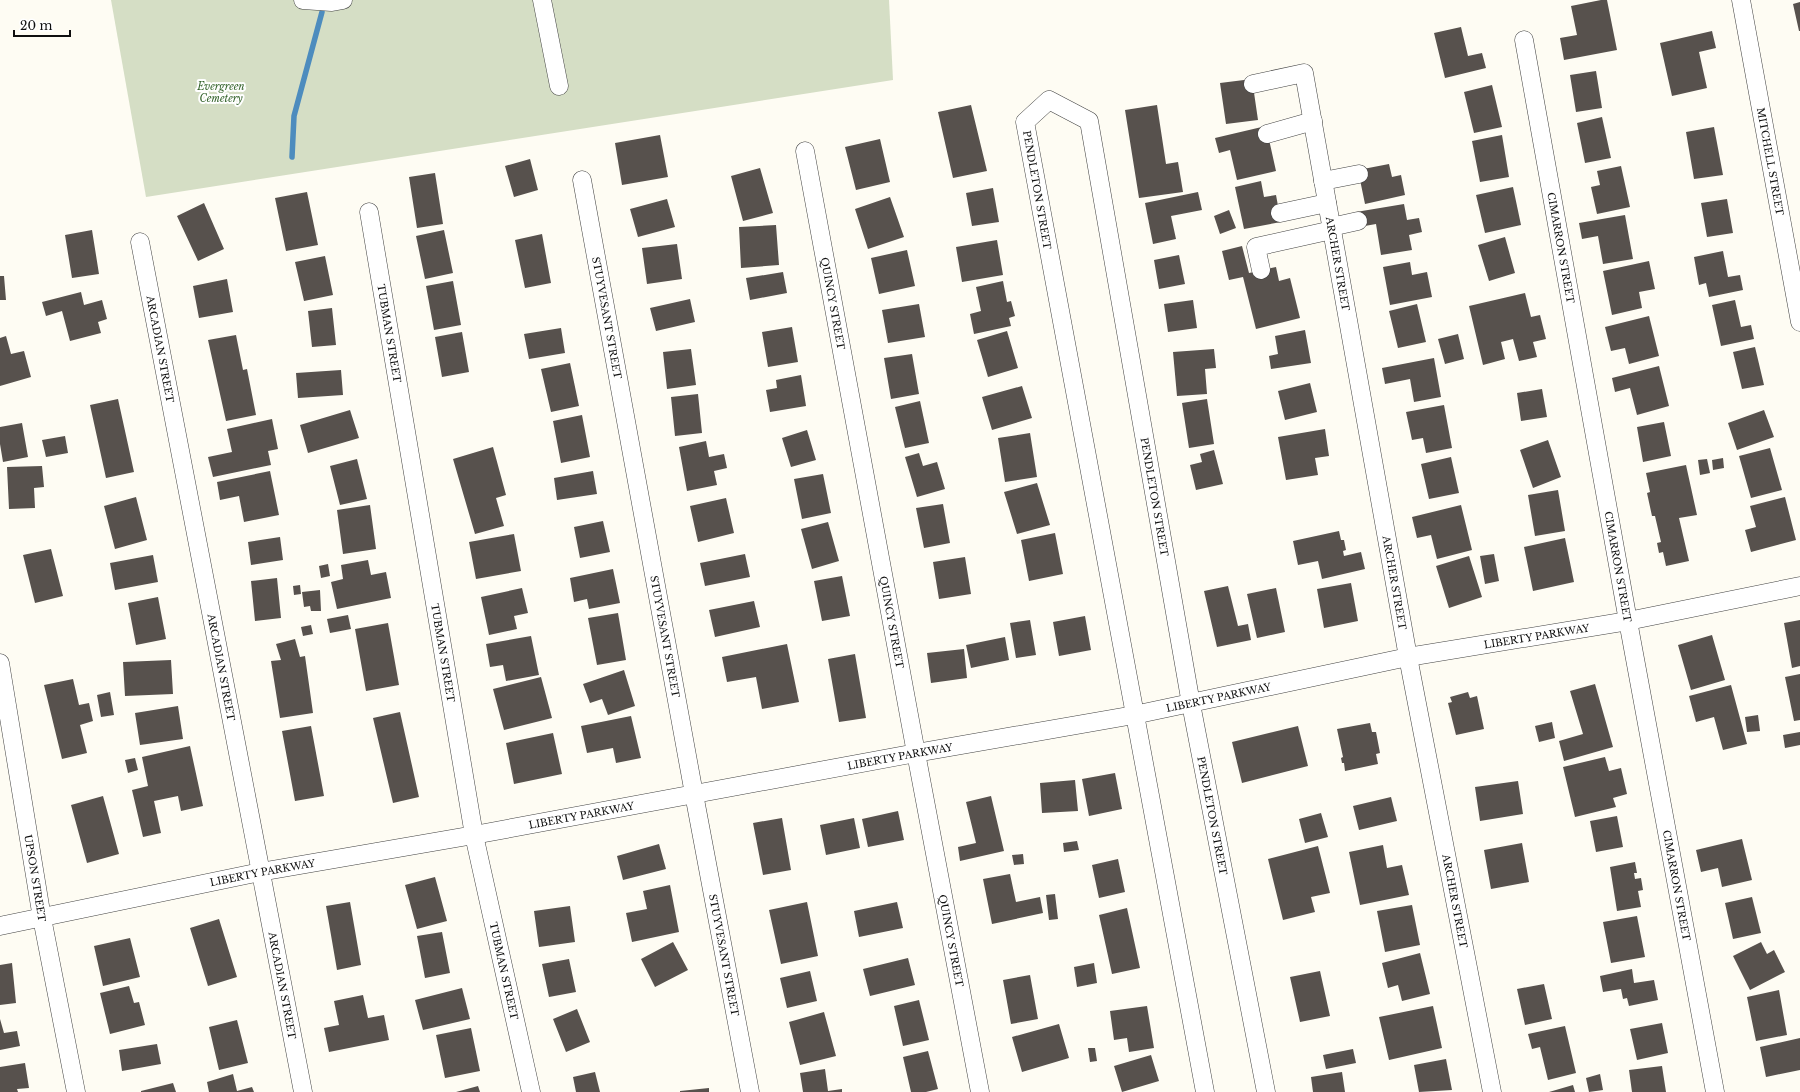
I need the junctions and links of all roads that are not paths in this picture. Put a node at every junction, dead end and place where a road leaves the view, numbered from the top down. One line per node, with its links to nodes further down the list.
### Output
1 (303, 0): 2 (street)
2 (343, 0)
3 (542, 0): 7 (street)
4 (1741, 0): 21 (street, MITCHELL STREET)
5 (1524, 40): 23 (street, CIMARRON STREET)
6 (1253, 84): 8 (street, ARCHER STREET)
7 (559, 86)
8 (1313, 121): 9 (street); 13 (street, ARCHER STREET)
9 (1267, 134)
10 (805, 151): 29 (street, QUINCY STREET)
11 (1359, 174): 13 (street)
12 (582, 180): 30 (street, STUYVESANT STREET)
13 (1323, 181): 14 (street, ARCHER STREET)
14 (1327, 203): 16 (street); 18 (street, ARCHER STREET)
15 (368, 212): 31 (street, TUBMAN STREET)
16 (1280, 214)
17 (1358, 220): 18 (street)
18 (1332, 228): 20 (street); 24 (street, ARCHER STREET)
19 (140, 242): 32 (street, ARCADIAN STREET)
20 (1261, 270)
21 (1800, 322)
22 (1800, 586): 23 (street, LIBERTY PARKWAY)
23 (1628, 620): 24 (street, LIBERTY PARKWAY); 43 (street, CIMARRON STREET)
24 (1408, 657): 26 (street, LIBERTY PARKWAY); 42 (street, ARCHER STREET)
25 (0, 663): 28 (street, UPSON STREET)
26 (1191, 704): 27 (street, LIBERTY PARKWAY); 27 (street, PENDLETON STREET); 41 (street, PENDLETON STREET)
27 (1134, 715): 29 (street, LIBERTY PARKWAY); 40 (street, PENDLETON STREET)
28 (5, 722): 33 (street, UPSON STREET)
29 (916, 753): 30 (street, LIBERTY PARKWAY); 39 (street, QUINCY STREET)
30 (694, 794): 31 (street, LIBERTY PARKWAY); 38 (street, STUYVESANT STREET)
31 (474, 835): 32 (street, LIBERTY PARKWAY); 37 (street, TUBMAN STREET)
32 (260, 872): 33 (street, LIBERTY PARKWAY); 36 (street, ARCADIAN STREET)
33 (42, 918): 34 (street, LIBERTY PARKWAY); 35 (street, UPSON STREET)
34 (0, 926)
35 (76, 1092)
36 (303, 1092)
37 (531, 1092)
38 (750, 1092)
39 (980, 1092)
40 (1205, 1092)
41 (1266, 1092)
42 (1492, 1092)
43 (1715, 1092)

